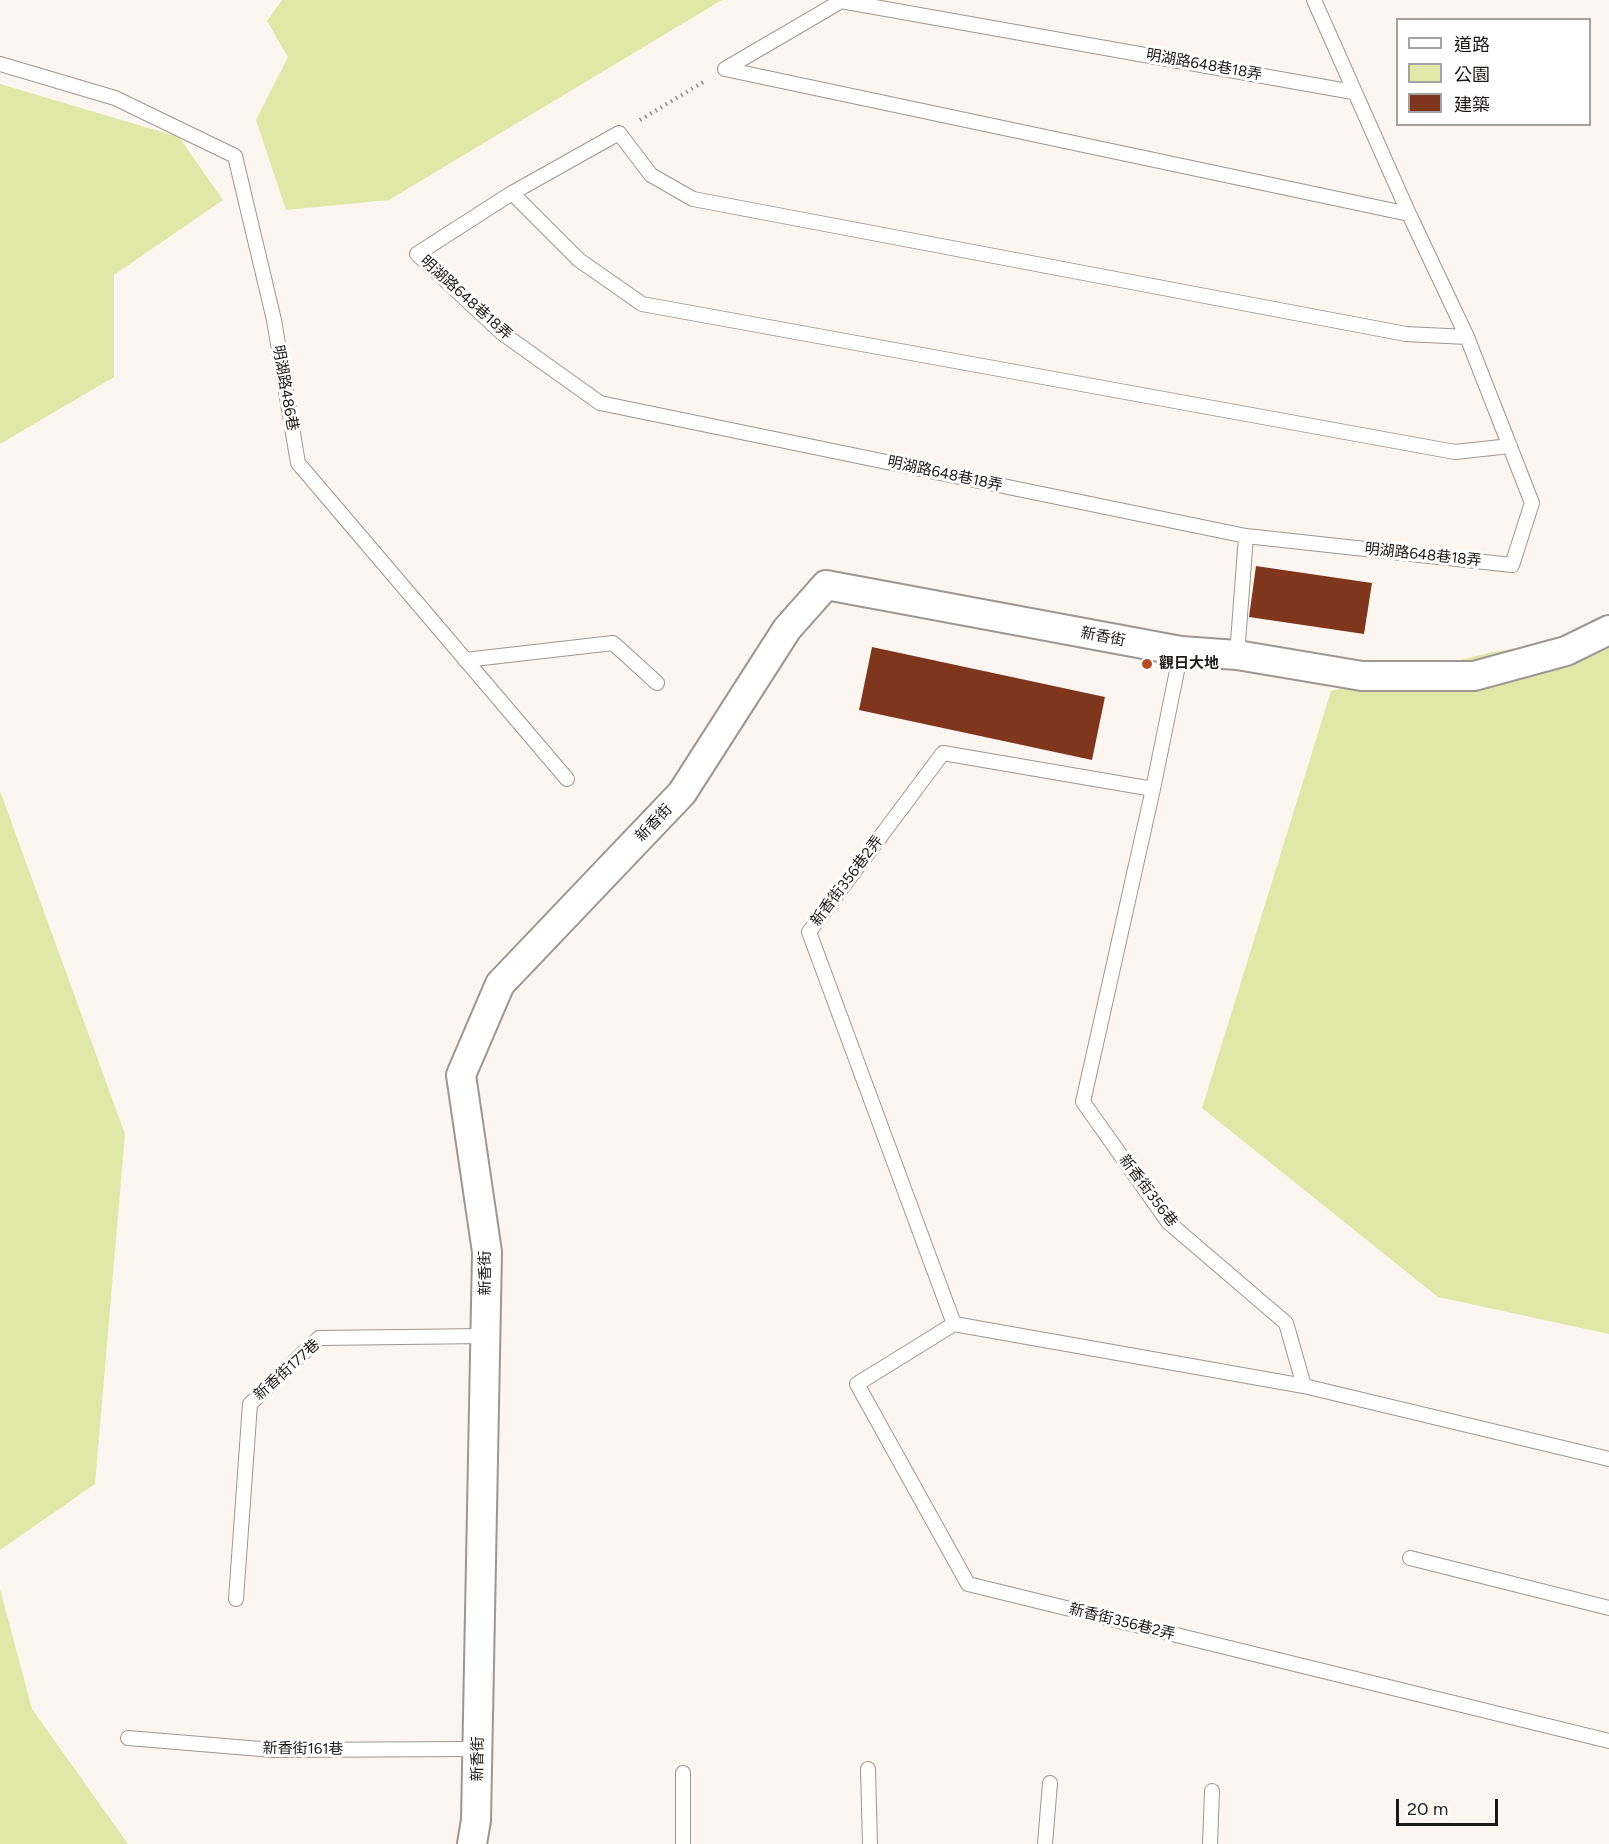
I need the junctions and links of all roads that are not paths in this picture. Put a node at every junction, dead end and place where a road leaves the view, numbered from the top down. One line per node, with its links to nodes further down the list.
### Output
1 (1314, 0): 4 (lane, 明湖路648巷18弄)
2 (842, 1): 4 (lane, 明湖路648巷18弄); 6 (lane, 明湖路648巷18弄)
3 (0, 64): 13 (lane, 明湖路486巷)
4 (1353, 92): 6 (lane, 明湖路648巷18弄)
5 (512, 193): 7 (lane, 明湖路648巷18弄); 8 (lane); 9 (lane, 明湖路648巷18弄)
6 (1409, 214): 7 (lane, 明湖路648巷18弄)
7 (1467, 337): 8 (lane, 明湖路648巷18弄)
8 (1510, 446): 9 (lane, 明湖路648巷18弄)
9 (1246, 536): 12 (lane)
10 (1609, 630): 12 (street, 新香街)
11 (1181, 651): 12 (street, 新香街); 16 (lane, 新香街356巷); 18 (street, 新香街)
12 (1237, 655)
13 (465, 660): 14 (lane); 15 (lane, 明湖路486巷)
14 (657, 683)
15 (567, 779)
16 (1153, 789): 17 (lane, 新香街356巷2弄); 19 (lane, 新香街356巷)
17 (954, 1324): 19 (lane); 25 (lane, 新香街356巷2弄)
18 (485, 1336): 22 (lane, 新香街177巷); 26 (street, 新香街)
19 (1304, 1386): 20 (lane)
20 (1609, 1460)
21 (1410, 1558): 23 (lane)
22 (236, 1599)
23 (1609, 1608)
24 (128, 1738): 26 (lane, 新香街161巷)
25 (1609, 1742)
26 (478, 1749): 31 (street, 新香街)
27 (868, 1769): 33 (lane)
28 (683, 1773): 32 (lane)
29 (1050, 1783): 34 (lane)
30 (1212, 1791): 35 (lane)
31 (472, 1844)
32 (683, 1844)
33 (870, 1844)
34 (1045, 1844)
35 (1210, 1844)

